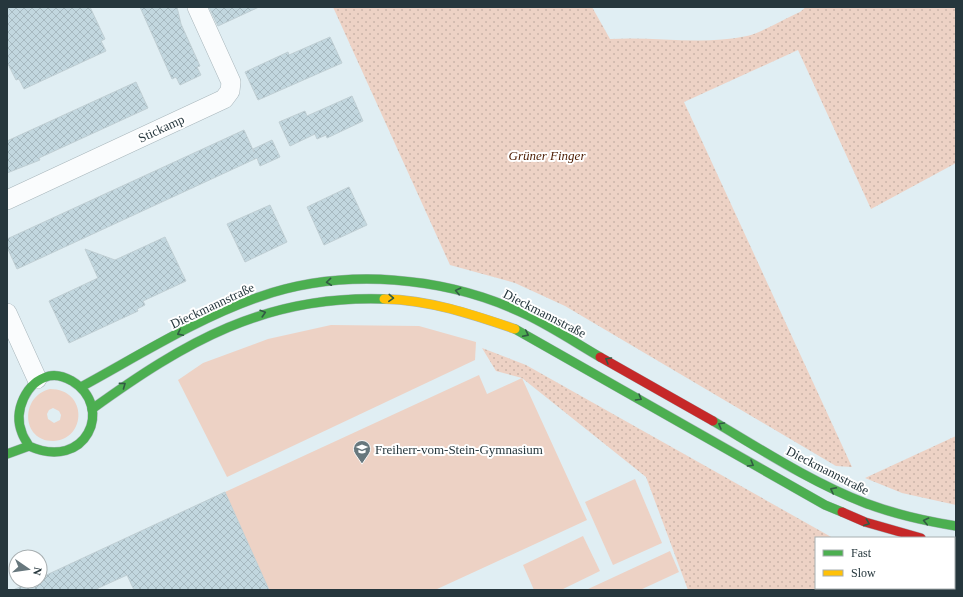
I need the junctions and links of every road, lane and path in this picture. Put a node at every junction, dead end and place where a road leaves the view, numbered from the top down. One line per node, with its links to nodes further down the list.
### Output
1 (197, 7): 2 (street, Stickamp)
2 (7, 200)
3 (7, 313): 4 (street)
4 (37, 379): 5 (street); 7 (street)
5 (80, 387): 6 (street); 9 (street, Dieckmannstraße, one-way to 5)
6 (92, 409): 7 (street); 10 (street, Dieckmannstraße, one-way to 10)
7 (29, 446): 8 (street)
8 (7, 454)
9 (956, 526)
10 (918, 537)

